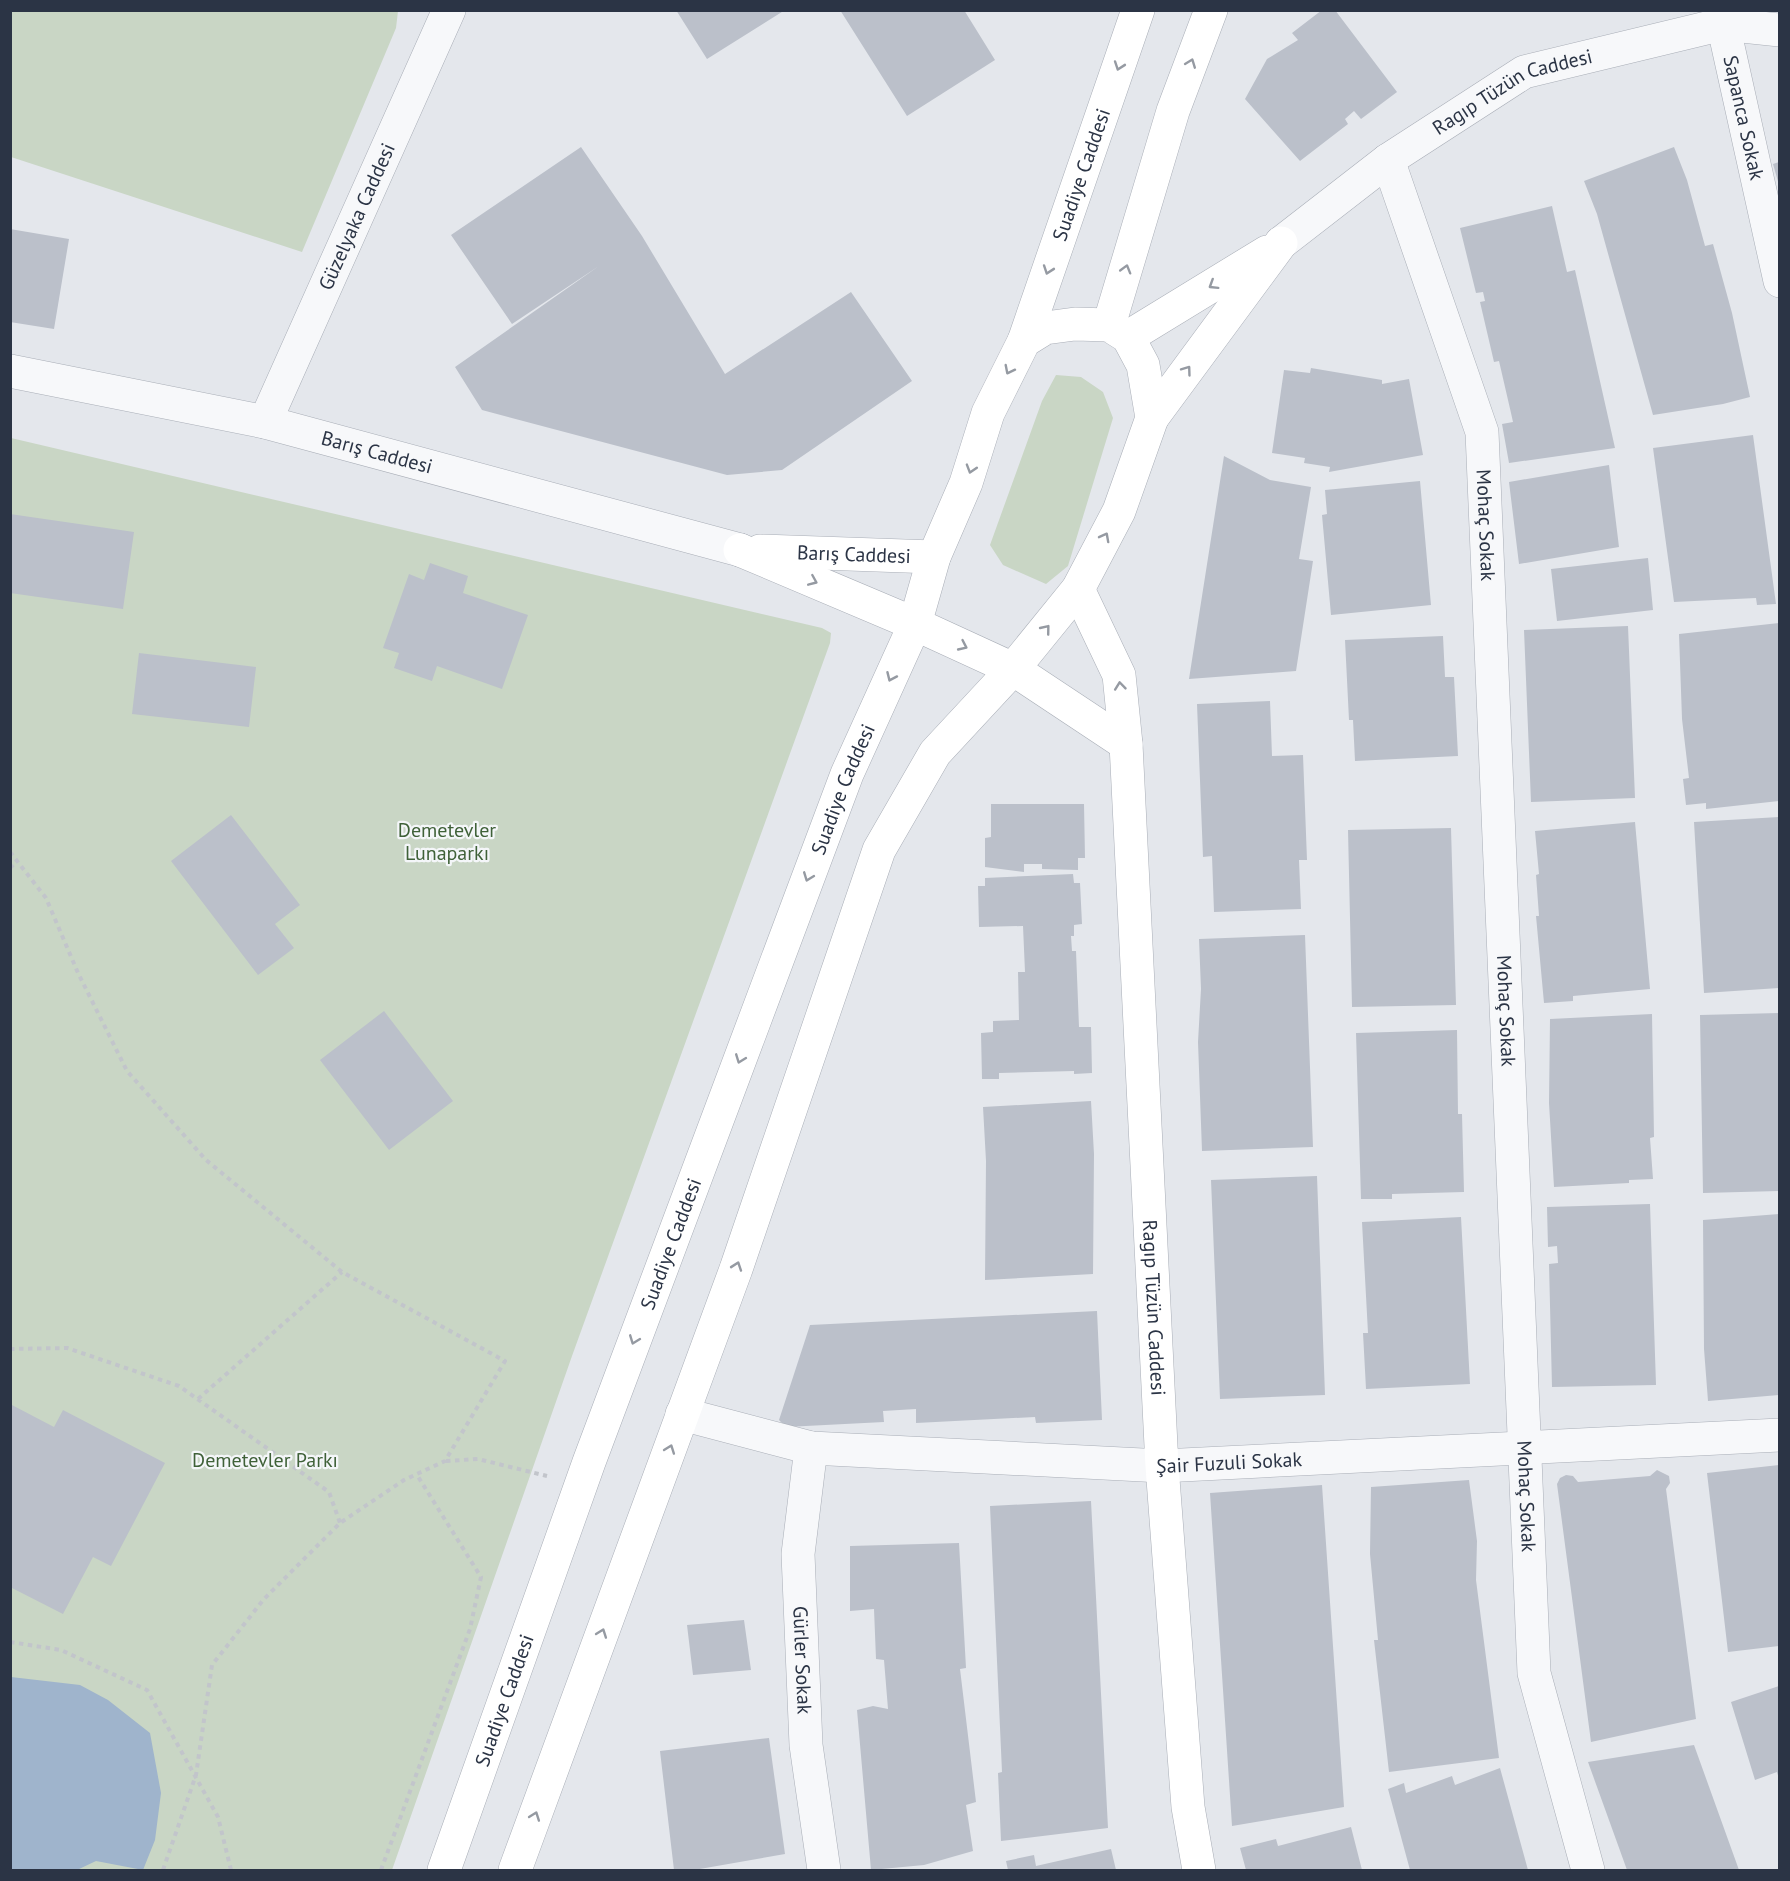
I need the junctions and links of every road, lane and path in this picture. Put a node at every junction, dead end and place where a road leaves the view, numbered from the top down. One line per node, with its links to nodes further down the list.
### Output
1 (449, 10): 13 (street, Güzelyaka Caddesi)
2 (1138, 10): 10 (main road, Suadiye Caddesi, one-way to 10)
3 (1211, 10): 9 (main road, one-way to 3)
4 (1723, 24): 5 (street, Ragıp Tüzün Caddesi); 6 (street, Ragıp Tüzün Caddesi); 8 (street, Sapanca Sokak)
5 (1779, 30)
6 (1388, 160): 7 (street, Ragıp Tüzün Caddesi); 29 (street, Mohaç Sokak)
7 (1281, 243): 9 (main road, Ragıp Tüzün Caddesi, one-way to 9); 12 (main road, Ragıp Tüzün Caddesi, one-way to 7)
8 (1779, 281)
9 (1119, 331): 10 (main road); 12 (main road)
10 (1024, 341): 15 (main road, Suadiye Caddesi, one-way to 15)
11 (10, 371): 13 (street, Barış Caddesi)
12 (1152, 418): 16 (main road, one-way to 12)
13 (265, 422): 14 (street, Barış Caddesi)
14 (740, 550): 15 (main road, Barış Caddesi); 17 (main road, Barış Caddesi, one-way to 17)
15 (934, 557): 17 (main road, Suadiye Caddesi)
16 (1078, 589): 18 (main road, one-way to 16); 19 (main road, Ragıp Tüzün Caddesi, one-way to 16)
17 (915, 624): 18 (main road, one-way to 18); 33 (main road, Suadiye Caddesi, one-way to 33)
18 (1013, 669): 19 (main road); 26 (main road, one-way to 18)
19 (1126, 744): 31 (main road, Ragıp Tüzün Caddesi)
20 (10, 852): 21 (path)
21 (18, 861): 22 (path); 23 (path)
22 (10, 868)
23 (342, 1272): 25 (path); 30 (path)
24 (10, 1349): 25 (path)
25 (198, 1399): 34 (path)
26 (682, 1414): 28 (street, Şair Fuzuli Sokak); 41 (main road, one-way to 26)
27 (1779, 1435): 29 (street, Şair Fuzuli Sokak)
28 (811, 1448): 31 (street, Şair Fuzuli Sokak); 42 (street, Gürler Sokak)
29 (1524, 1448): 31 (street, Şair Fuzuli Sokak); 44 (street, Mohaç Sokak)
30 (445, 1461): 32 (path); 33 (path)
31 (1162, 1466): 43 (main road, Ragıp Tüzün Caddesi)
32 (417, 1474): 34 (path); 39 (path)
33 (582, 1485): 40 (main road, Suadiye Caddesi)
34 (340, 1523): 36 (path)
35 (10, 1642): 36 (path)
36 (196, 1775): 37 (path); 38 (path)
37 (163, 1870)
38 (231, 1870)
39 (381, 1870)
40 (444, 1870)
41 (515, 1870)
42 (824, 1870)
43 (1199, 1870)
44 (1588, 1870)

